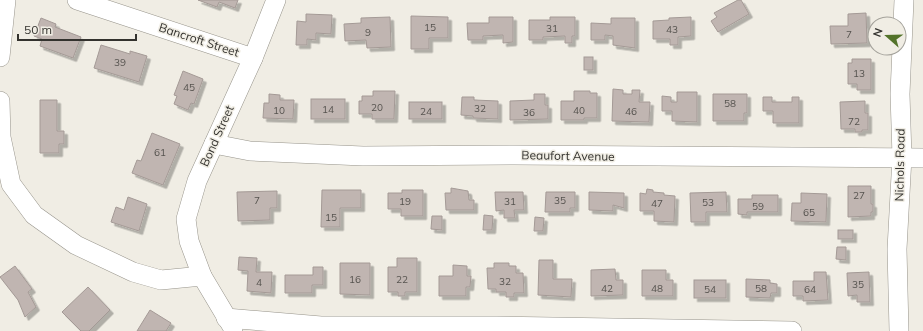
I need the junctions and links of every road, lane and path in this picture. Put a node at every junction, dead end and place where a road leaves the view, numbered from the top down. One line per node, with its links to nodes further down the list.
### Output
1 (6, 0): 5 (street)
2 (77, 0): 6 (street, Bancroft Street)
3 (276, 0): 6 (street, Bond Street)
4 (904, 0): 9 (street, Nichols Road)
5 (0, 57)
6 (253, 58): 8 (street, Bond Street)
7 (0, 101): 11 (street)
8 (214, 144): 9 (street, Beaufort Avenue); 11 (street, Bond Street)
9 (902, 157): 10 (street, Beaufort Avenue); 14 (street, Nichols Road)
10 (923, 158)
11 (202, 276): 12 (street, Bond Street)
12 (230, 325): 13 (street)
13 (792, 331)
14 (899, 331)

